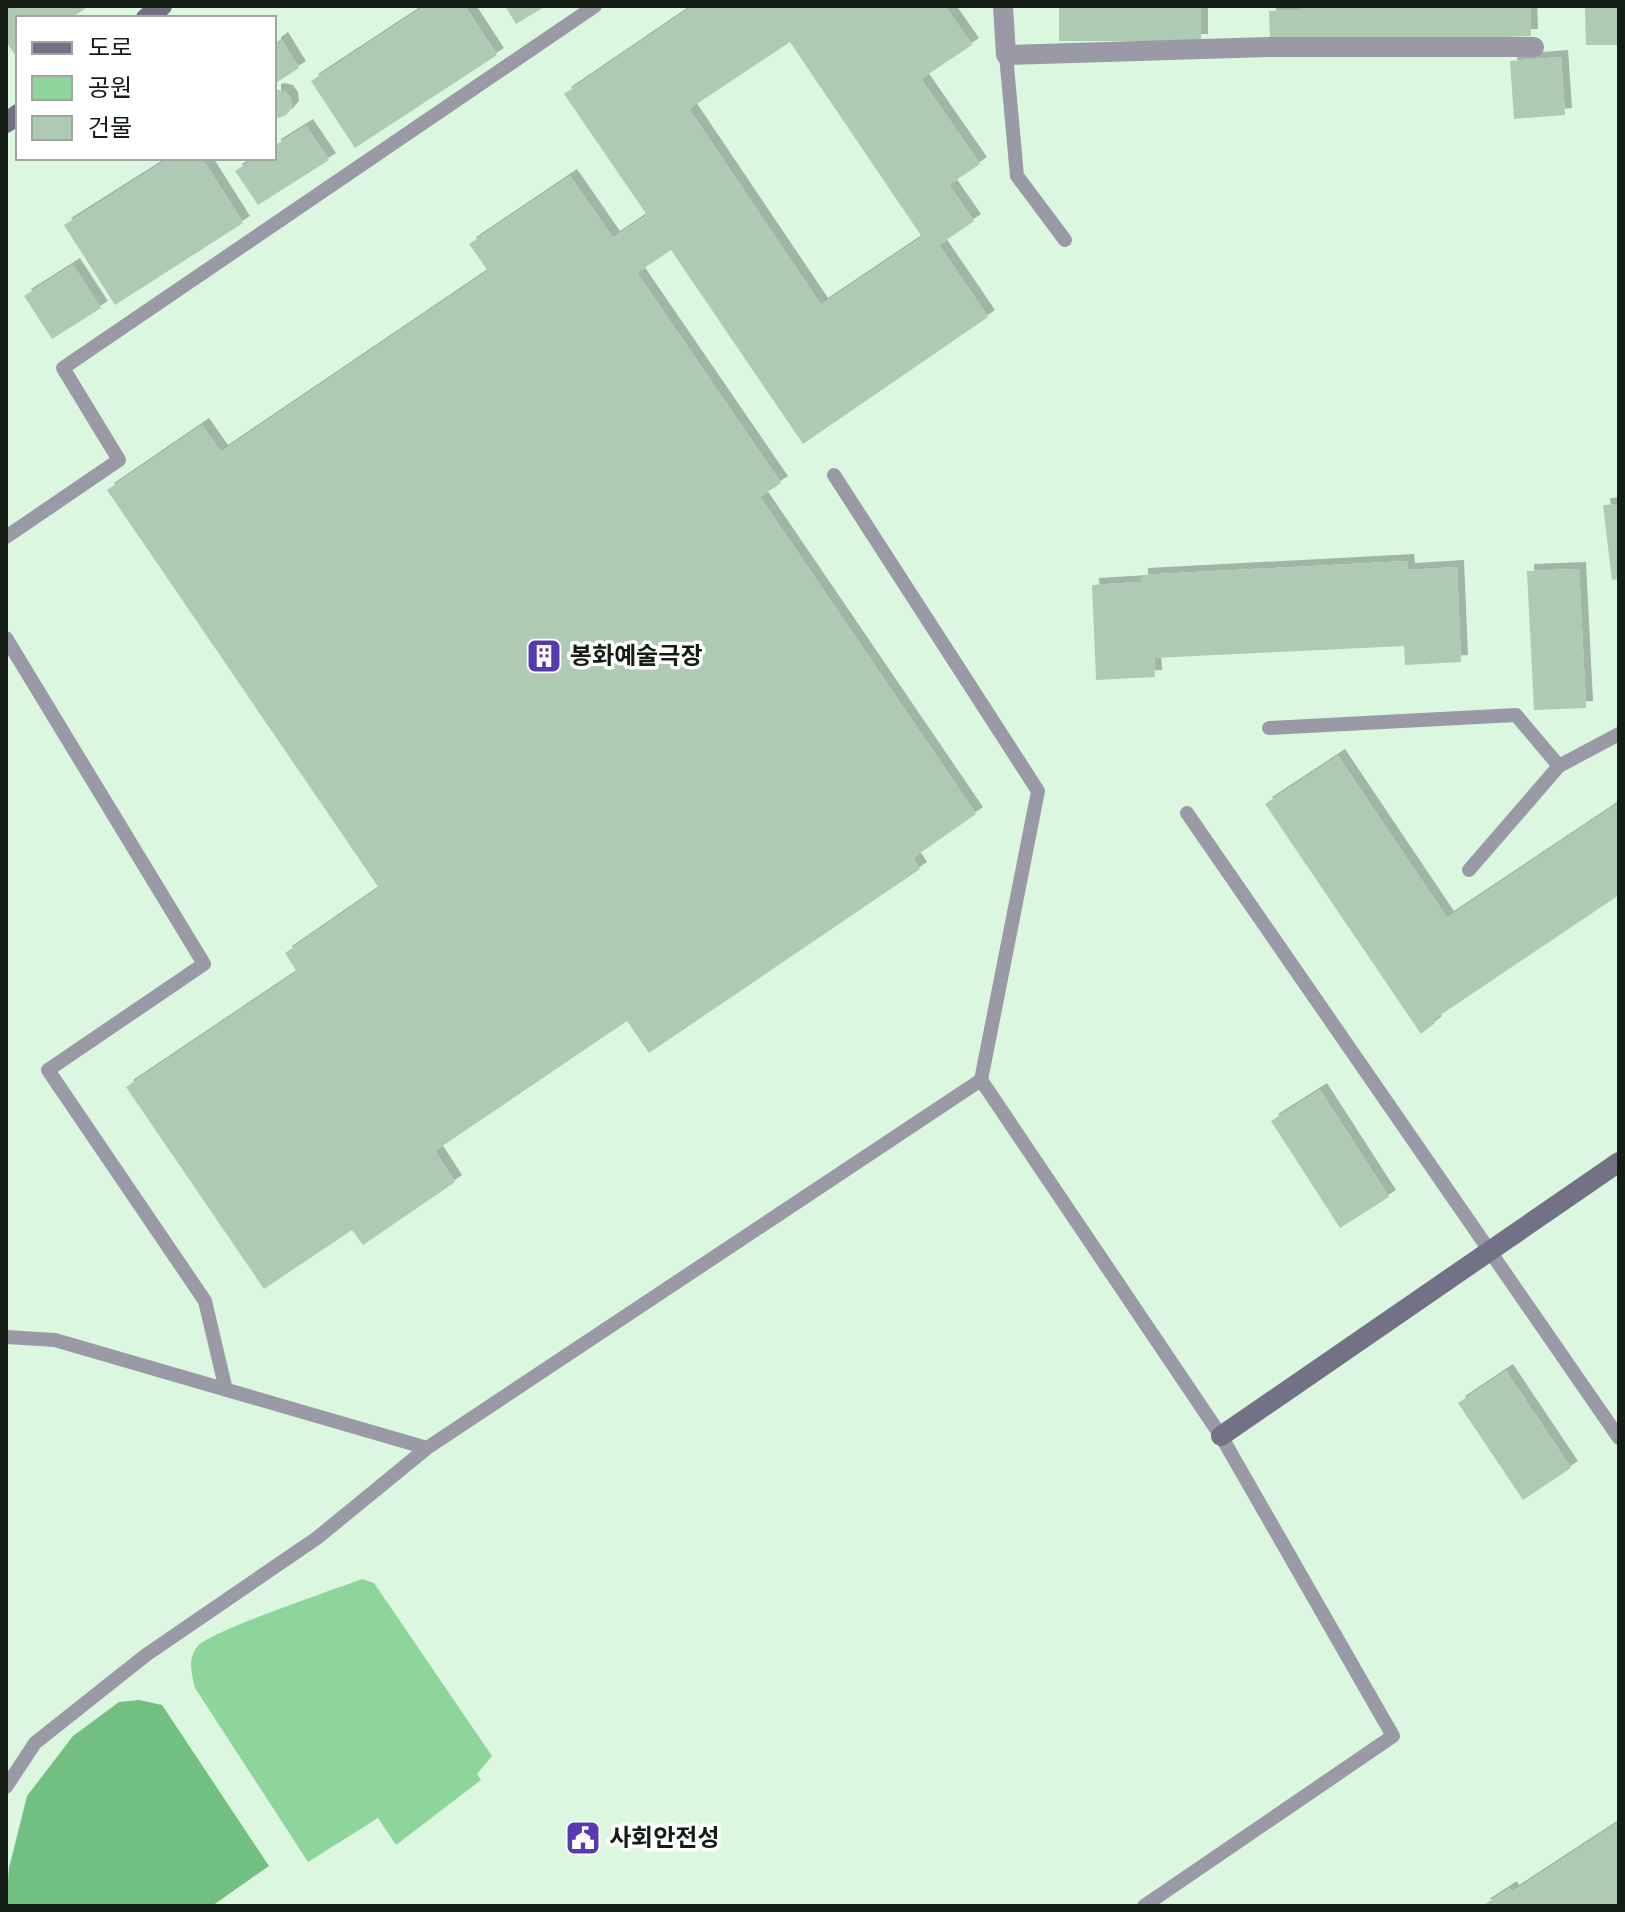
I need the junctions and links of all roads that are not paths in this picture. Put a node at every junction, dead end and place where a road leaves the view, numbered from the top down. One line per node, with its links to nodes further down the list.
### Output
1 (595, 6): 7 (lane)
2 (1003, 6): 4 (street)
3 (1534, 47): 4 (street)
4 (1006, 55): 5 (lane)
5 (1065, 240)
6 (834, 475): 14 (lane)
7 (6, 537)
8 (6, 638): 18 (lane)
9 (1269, 728): 11 (lane)
10 (1619, 734): 11 (lane)
11 (1559, 766): 13 (lane)
12 (1187, 813): 16 (lane)
13 (1469, 870)
14 (981, 1080): 19 (lane); 21 (lane)
15 (1619, 1162): 16 (street)
16 (1491, 1252): 19 (street); 20 (lane)
17 (6, 1337): 18 (lane)
18 (226, 1390): 21 (lane)
19 (1221, 1436): 23 (lane)
20 (1619, 1438)
21 (427, 1448): 22 (lane)
22 (6, 1787)
23 (1144, 1906)

